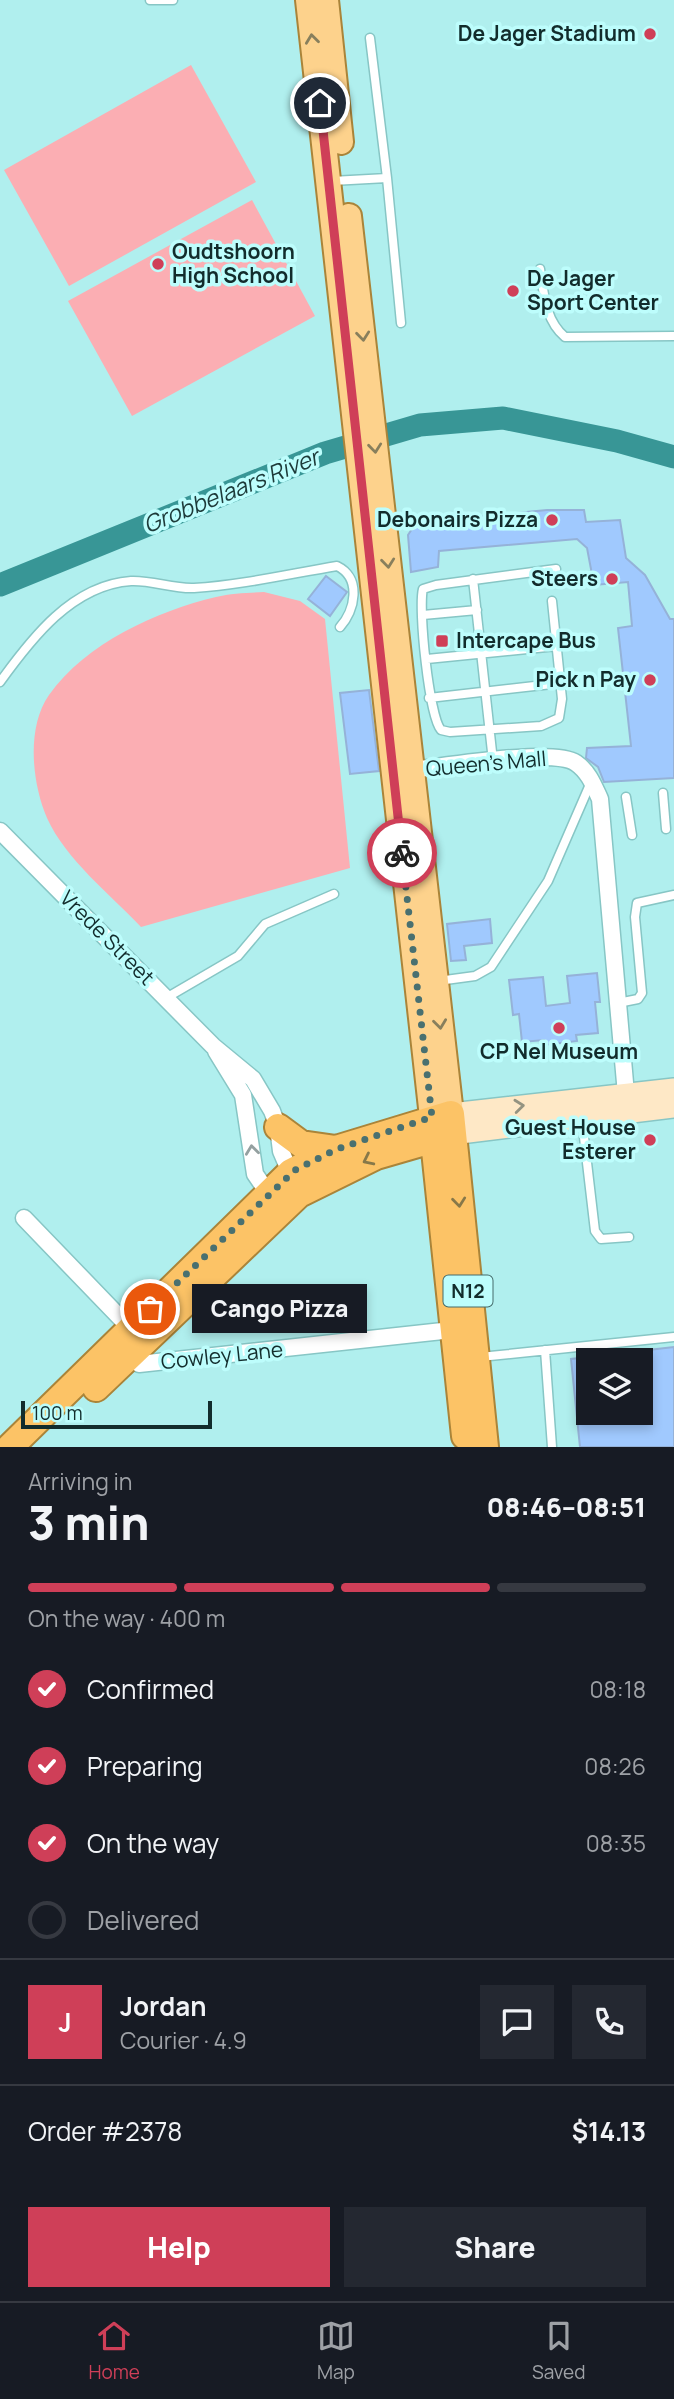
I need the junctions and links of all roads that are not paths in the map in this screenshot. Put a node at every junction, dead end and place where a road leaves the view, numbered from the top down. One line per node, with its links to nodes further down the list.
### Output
1 (150, 0): 2 (lane)
2 (173, 0)
3 (308, 0): 7 (main road, one-way to 3)
4 (326, 0): 7 (main road)
5 (370, 38): 6 (lane)
6 (387, 178): 7 (lane); 9 (lane)
7 (337, 181): 26 (main road)
8 (540, 269): 10 (lane)
9 (401, 323)
10 (674, 336)
11 (556, 569): 12 (lane)
12 (473, 579): 14 (lane); 15 (lane)
13 (552, 601): 17 (lane)
14 (477, 610): 15 (lane); 18 (lane)
15 (423, 615): 19 (lane)
16 (340, 627): 20 (lane)
17 (557, 646): 18 (lane); 21 (lane)
18 (481, 651): 19 (lane); 22 (lane)
19 (426, 659): 23 (lane)
20 (0, 682)
21 (561, 682): 22 (lane); 24 (lane)
22 (486, 692): 23 (lane); 24 (lane)
23 (429, 698): 24 (lane)
24 (490, 730): 25 (lane)
25 (493, 762): 26 (street, Queen's Mall); 27 (street, Queen's Mall)
26 (402, 771): 35 (main road); 44 (main road)
27 (592, 780): 35 (lane); 37 (street, Queen's Mall)
28 (663, 793): 30 (lane)
29 (626, 797): 32 (lane)
30 (666, 829)
31 (0, 831): 36 (street, Vrede Street)
32 (632, 835)
33 (334, 894): 36 (lane)
34 (674, 895): 37 (lane)
35 (435, 982): 44 (main road, one-way to 44)
36 (166, 998): 38 (street, Vrede Street)
37 (618, 1003): 40 (street, Queen's Mall)
38 (213, 1045): 43 (street, Vrede Street); 46 (street, Vrede Street, one-way to 38)
39 (674, 1089): 40 (main road)
40 (626, 1094): 44 (main road, one-way to 40)
41 (674, 1107): 42 (main road)
42 (581, 1117): 44 (main road); 48 (lane)
43 (278, 1126): 45 (highway); 46 (street, Vrede Street)
44 (442, 1126): 45 (highway); 46 (highway, one-way to 46); 50 (highway, N12)
45 (337, 1149): 46 (highway)
46 (284, 1192): 49 (highway); 53 (highway)
47 (24, 1217): 49 (street)
48 (629, 1237)
49 (130, 1328): 53 (street, Cowley Lane); 55 (highway)
50 (463, 1329): 53 (street, Cowley Lane); 54 (highway, N12)
51 (674, 1337): 52 (lane)
52 (545, 1350): 54 (lane); 59 (lane)
53 (129, 1357): 56 (highway)
54 (466, 1360): 57 (highway, N12); 58 (highway, N12)
55 (10, 1447)
56 (34, 1447)
57 (466, 1447)
58 (485, 1447)
59 (552, 1447)

